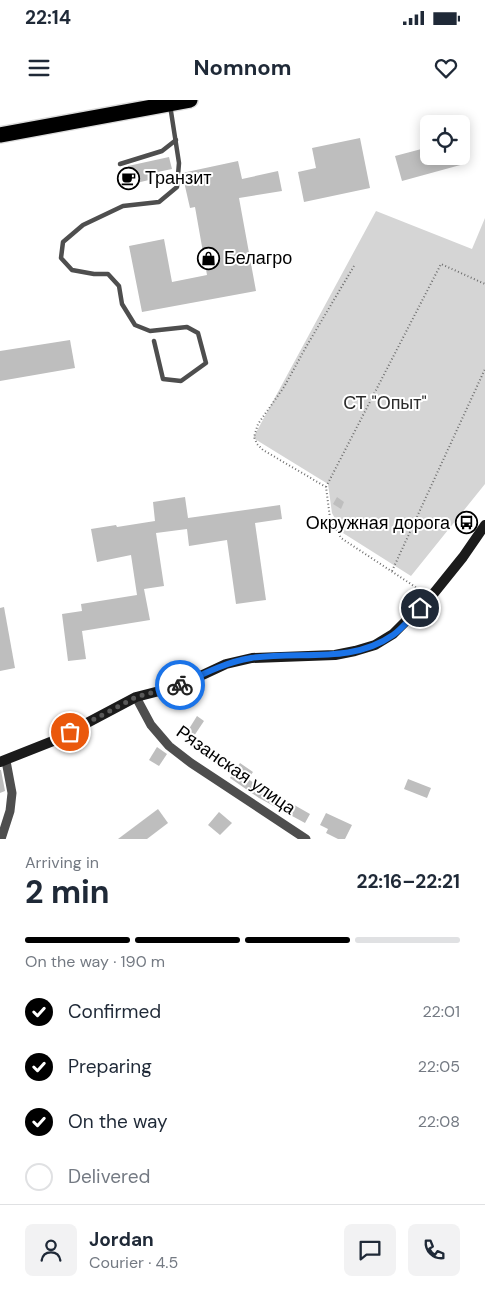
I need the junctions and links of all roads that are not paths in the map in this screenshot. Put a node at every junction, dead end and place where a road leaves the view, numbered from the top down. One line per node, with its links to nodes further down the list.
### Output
1 (190, 100): 2 (highway)
2 (170, 104): 3 (highway); 4 (lane)
3 (0, 135)
4 (176, 140): 5 (lane); 6 (lane)
5 (120, 164)
6 (154, 342)
7 (485, 525): 8 (street)
8 (136, 697): 9 (street); 11 (street, Рязанская улица)
9 (3, 762): 10 (street)
10 (1, 839)
11 (306, 839)

